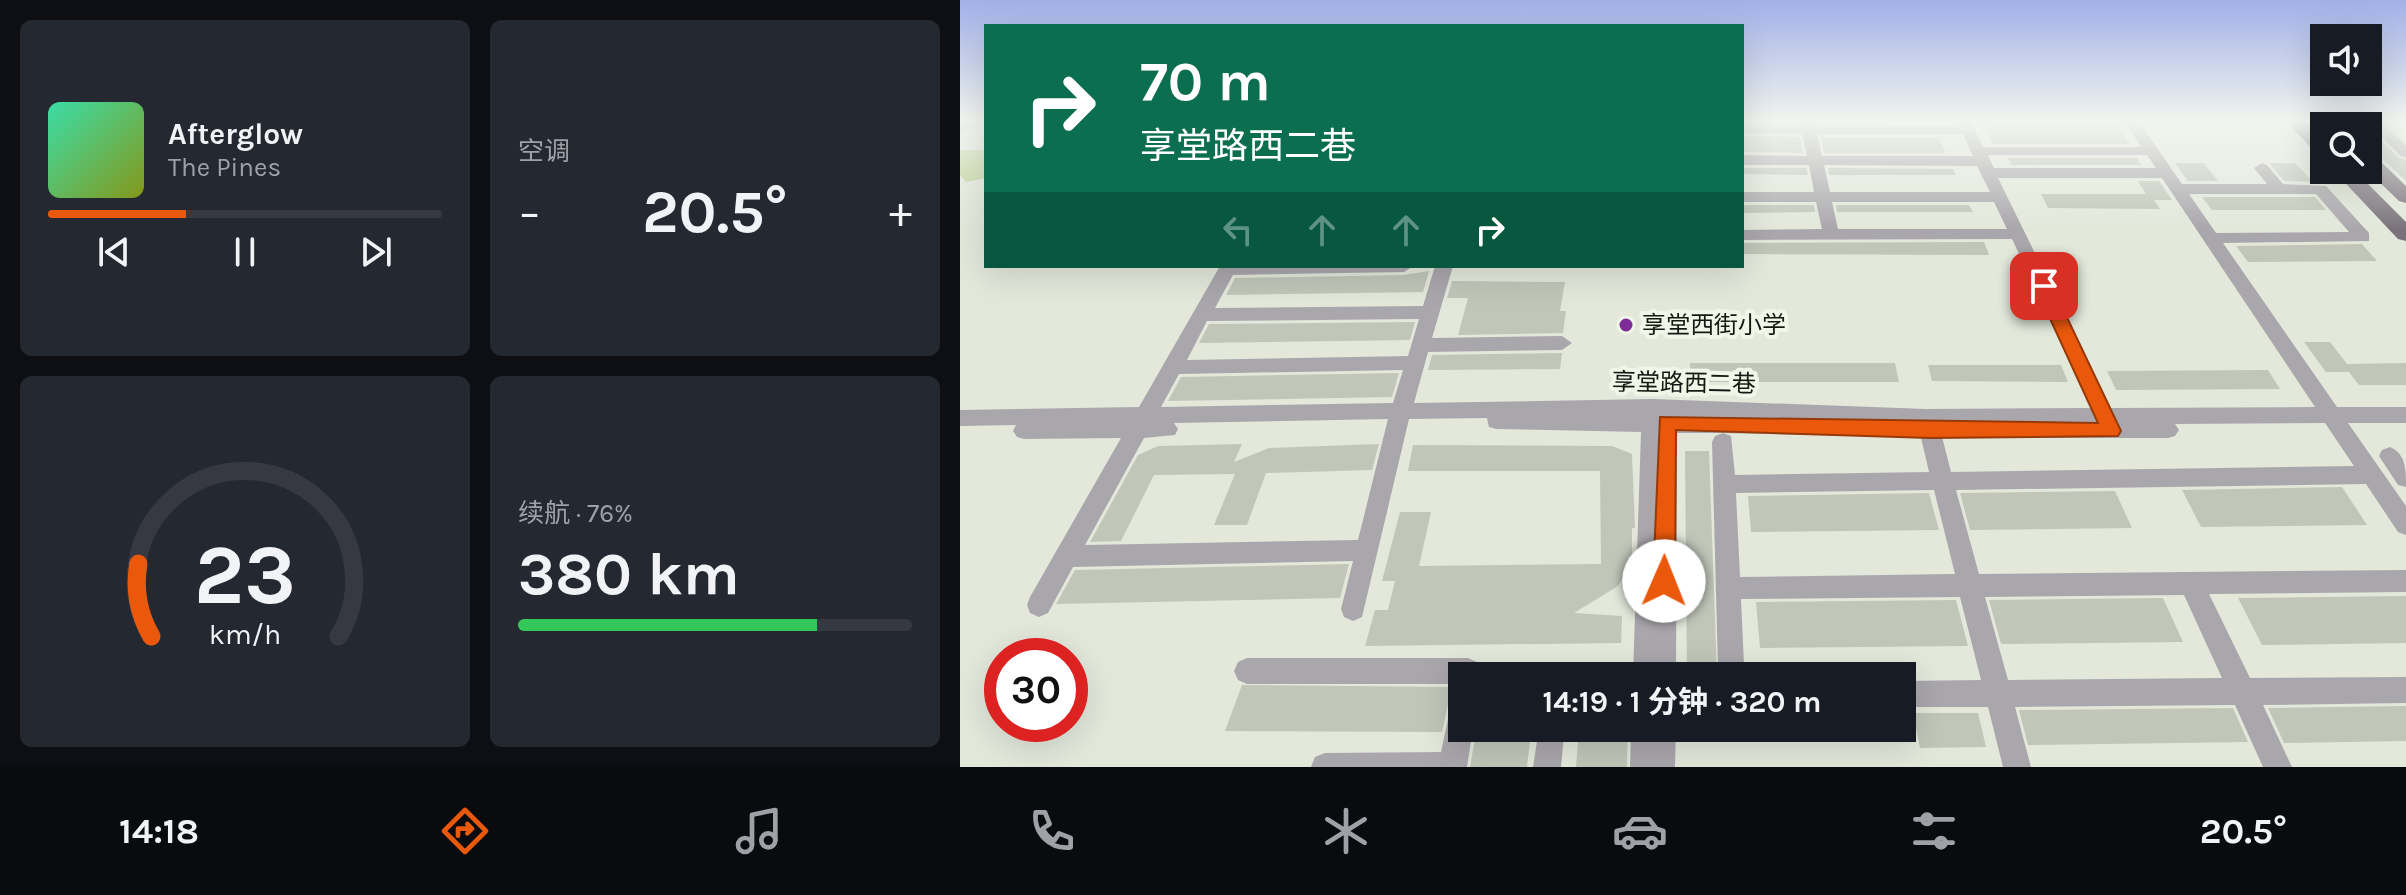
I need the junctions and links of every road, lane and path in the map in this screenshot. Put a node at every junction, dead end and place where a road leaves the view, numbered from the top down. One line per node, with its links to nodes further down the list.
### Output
1 (1815, 158): 6 (street)
2 (1982, 158): 7 (street)
3 (2038, 158): 7 (street)
4 (2157, 158): 10 (street)
5 (1744, 160): 6 (street)
6 (1816, 161): 7 (street); 15 (street)
7 (1984, 161): 10 (street); 16 (street)
8 (2262, 168): 13 (street)
9 (2382, 174): 17 (main road)
10 (2173, 181): 13 (street); 23 (street)
11 (2357, 184): 21 (main road)
12 (2378, 184): 18 (main road)
13 (2279, 189): 23 (street)
14 (1744, 197): 15 (street)
15 (1823, 197): 16 (street); 19 (street)
16 (2001, 197): 20 (street)
17 (2406, 197)
18 (2406, 212)
19 (1831, 234): 20 (street); 22 (street)
20 (2019, 234): 38 (street)
21 (2406, 234)
22 (1744, 235)
23 (2212, 238): 35 (street)
24 (1228, 268): 27 (street)
25 (1443, 268): 26 (street)
26 (1431, 312): 27 (street); 29 (street)
27 (1202, 315): 30 (street)
28 (1562, 343): 29 (street)
29 (1419, 354): 30 (street); 32 (street)
30 (1174, 367): 36 (street)
31 (1659, 414): 32 (street, 享堂路西二巷); 37 (street, 享堂路西二巷); 56 (street); 57 (street)
32 (1400, 415): 36 (street, 享堂路西二巷); 48 (street)
33 (2406, 415): 35 (street, 享堂路西二巷)
34 (960, 418): 36 (street, 享堂路西二巷)
35 (2336, 421): 38 (street, 享堂路西二巷); 39 (street, 享堂路西二巷); 43 (street)
36 (1142, 422): 40 (street, 享堂路西二巷); 49 (street)
37 (1928, 424): 38 (street, 享堂路西二巷); 45 (street)
38 (2108, 424)
39 (2406, 426)
40 (960, 432)
41 (1723, 442): 46 (street)
42 (2406, 456): 44 (street)
43 (2372, 475): 45 (street); 47 (street)
44 (2406, 478)
45 (1943, 481): 46 (street); 52 (street)
46 (1724, 484): 53 (street)
47 (2406, 525)
48 (1368, 550): 49 (street); 55 (street)
49 (1067, 556): 54 (street)
50 (2406, 581): 51 (street)
51 (2191, 583): 52 (street); 62 (street)
52 (1970, 586): 53 (street); 63 (street)
53 (1727, 588): 58 (street)
54 (1039, 605)
55 (1353, 609)
56 (1647, 662)
57 (1663, 662)
58 (1731, 662)
59 (1247, 671): 60 (street)
60 (1448, 674)
61 (2406, 690): 62 (street)
62 (2242, 691): 63 (street); 75 (street)
63 (1998, 693): 64 (street); 74 (street)
64 (1916, 694)
65 (1457, 742): 69 (street)
66 (1549, 742): 71 (street)
67 (1645, 742): 72 (street)
68 (1662, 742): 73 (street)
69 (1453, 766): 70 (street)
70 (1325, 767)
71 (1547, 767)
72 (1644, 767)
73 (1661, 767)
74 (2017, 767)
75 (2278, 767)

